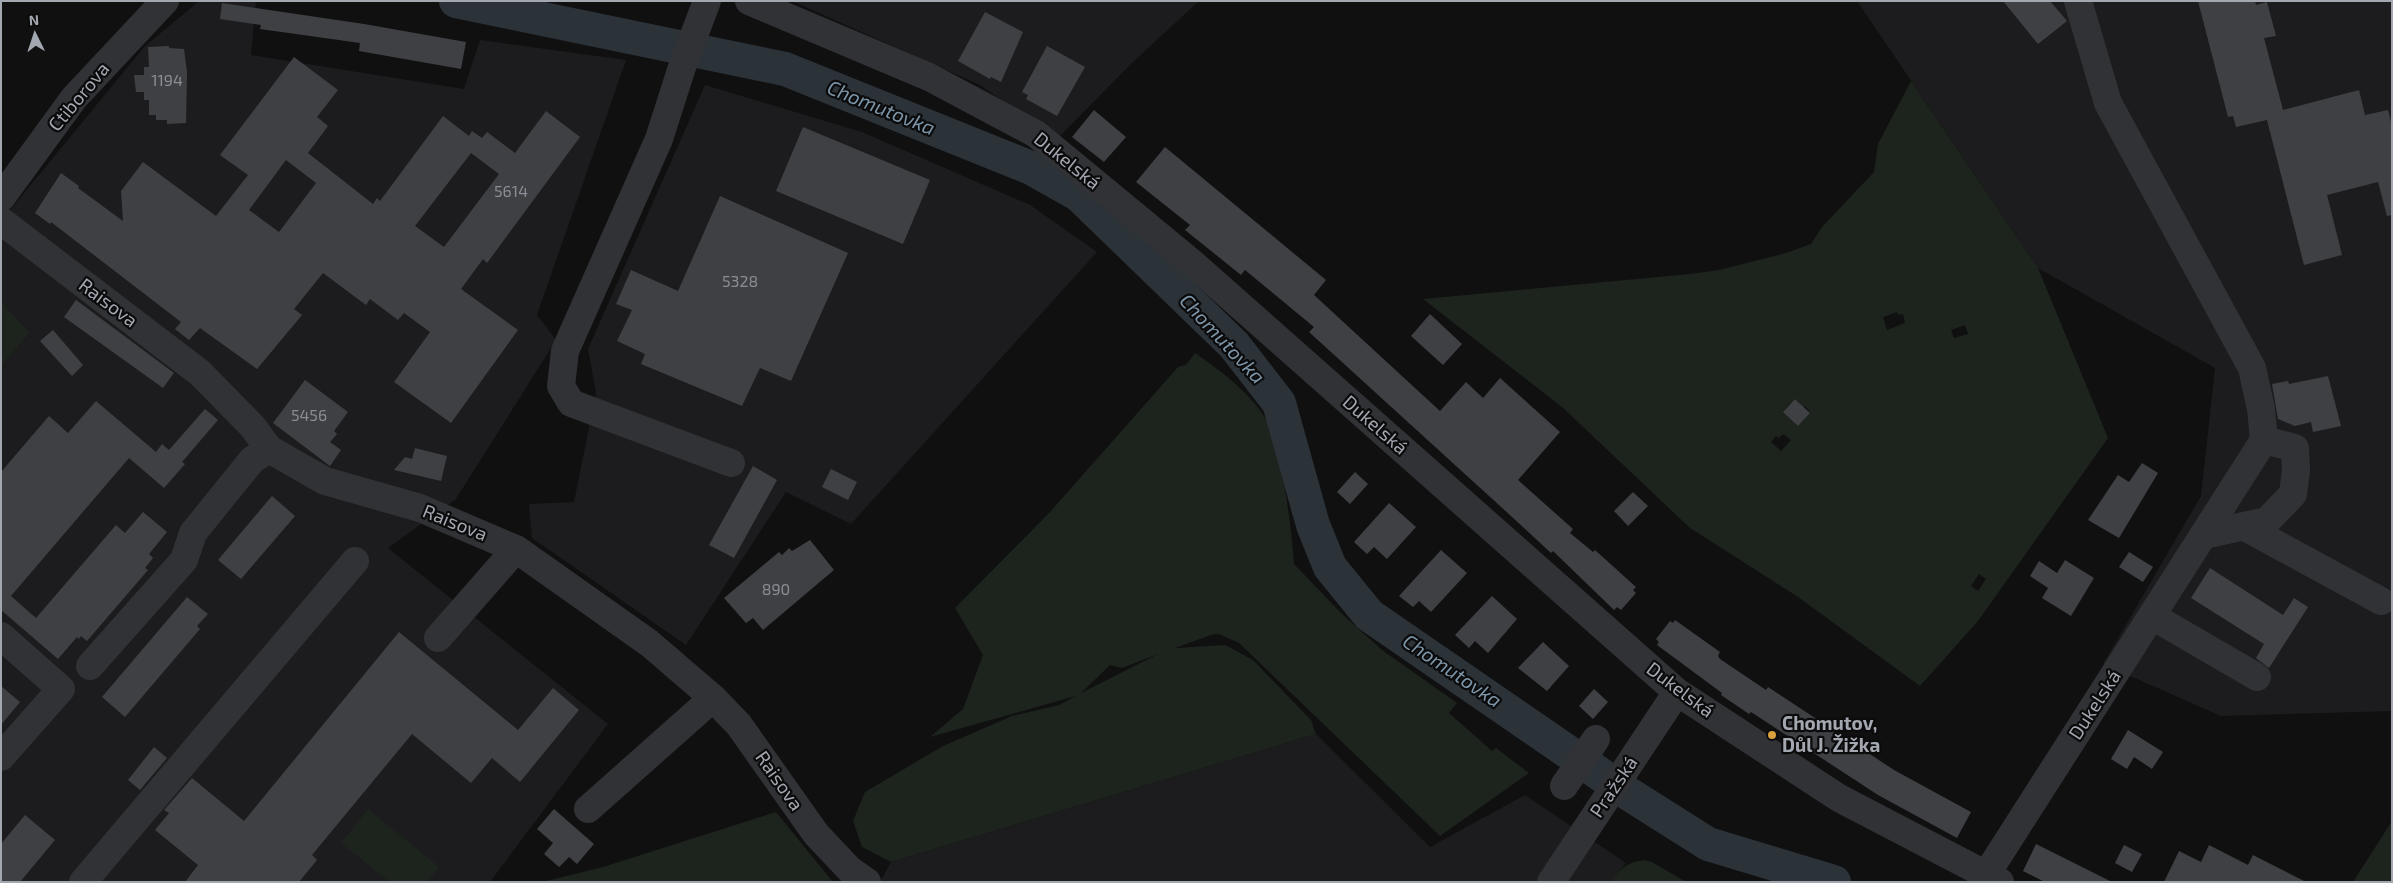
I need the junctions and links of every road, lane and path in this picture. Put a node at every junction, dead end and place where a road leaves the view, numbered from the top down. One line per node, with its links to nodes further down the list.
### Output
1 (165, 1): 5 (street, Ctiborova)
2 (707, 1): 9 (street)
3 (749, 1): 20 (street, Dukelská)
4 (2078, 1): 7 (street)
5 (1, 198)
6 (1, 221): 8 (street, Raisova)
7 (2264, 440): 10 (street); 11 (street, Dukelská)
8 (269, 449): 12 (street, Raisova); 18 (street)
9 (731, 463)
10 (2243, 526): 11 (street); 14 (street)
11 (2204, 535): 15 (street, Dukelská)
12 (516, 549): 17 (street); 21 (street, Raisova)
13 (355, 562): 27 (street)
14 (2381, 601)
15 (2152, 616): 19 (street); 26 (street, Dukelská)
16 (1, 636): 23 (street)
17 (438, 638)
18 (90, 666)
19 (2257, 677)
20 (1678, 692): 26 (street, Dukelská); 29 (street, Pražská)
21 (713, 698): 25 (street); 28 (street, Raisova)
22 (1596, 739): 24 (street)
23 (1, 757)
24 (1564, 786)
25 (588, 809)
26 (1993, 878)
27 (83, 882)
28 (867, 882)
29 (1551, 882)

